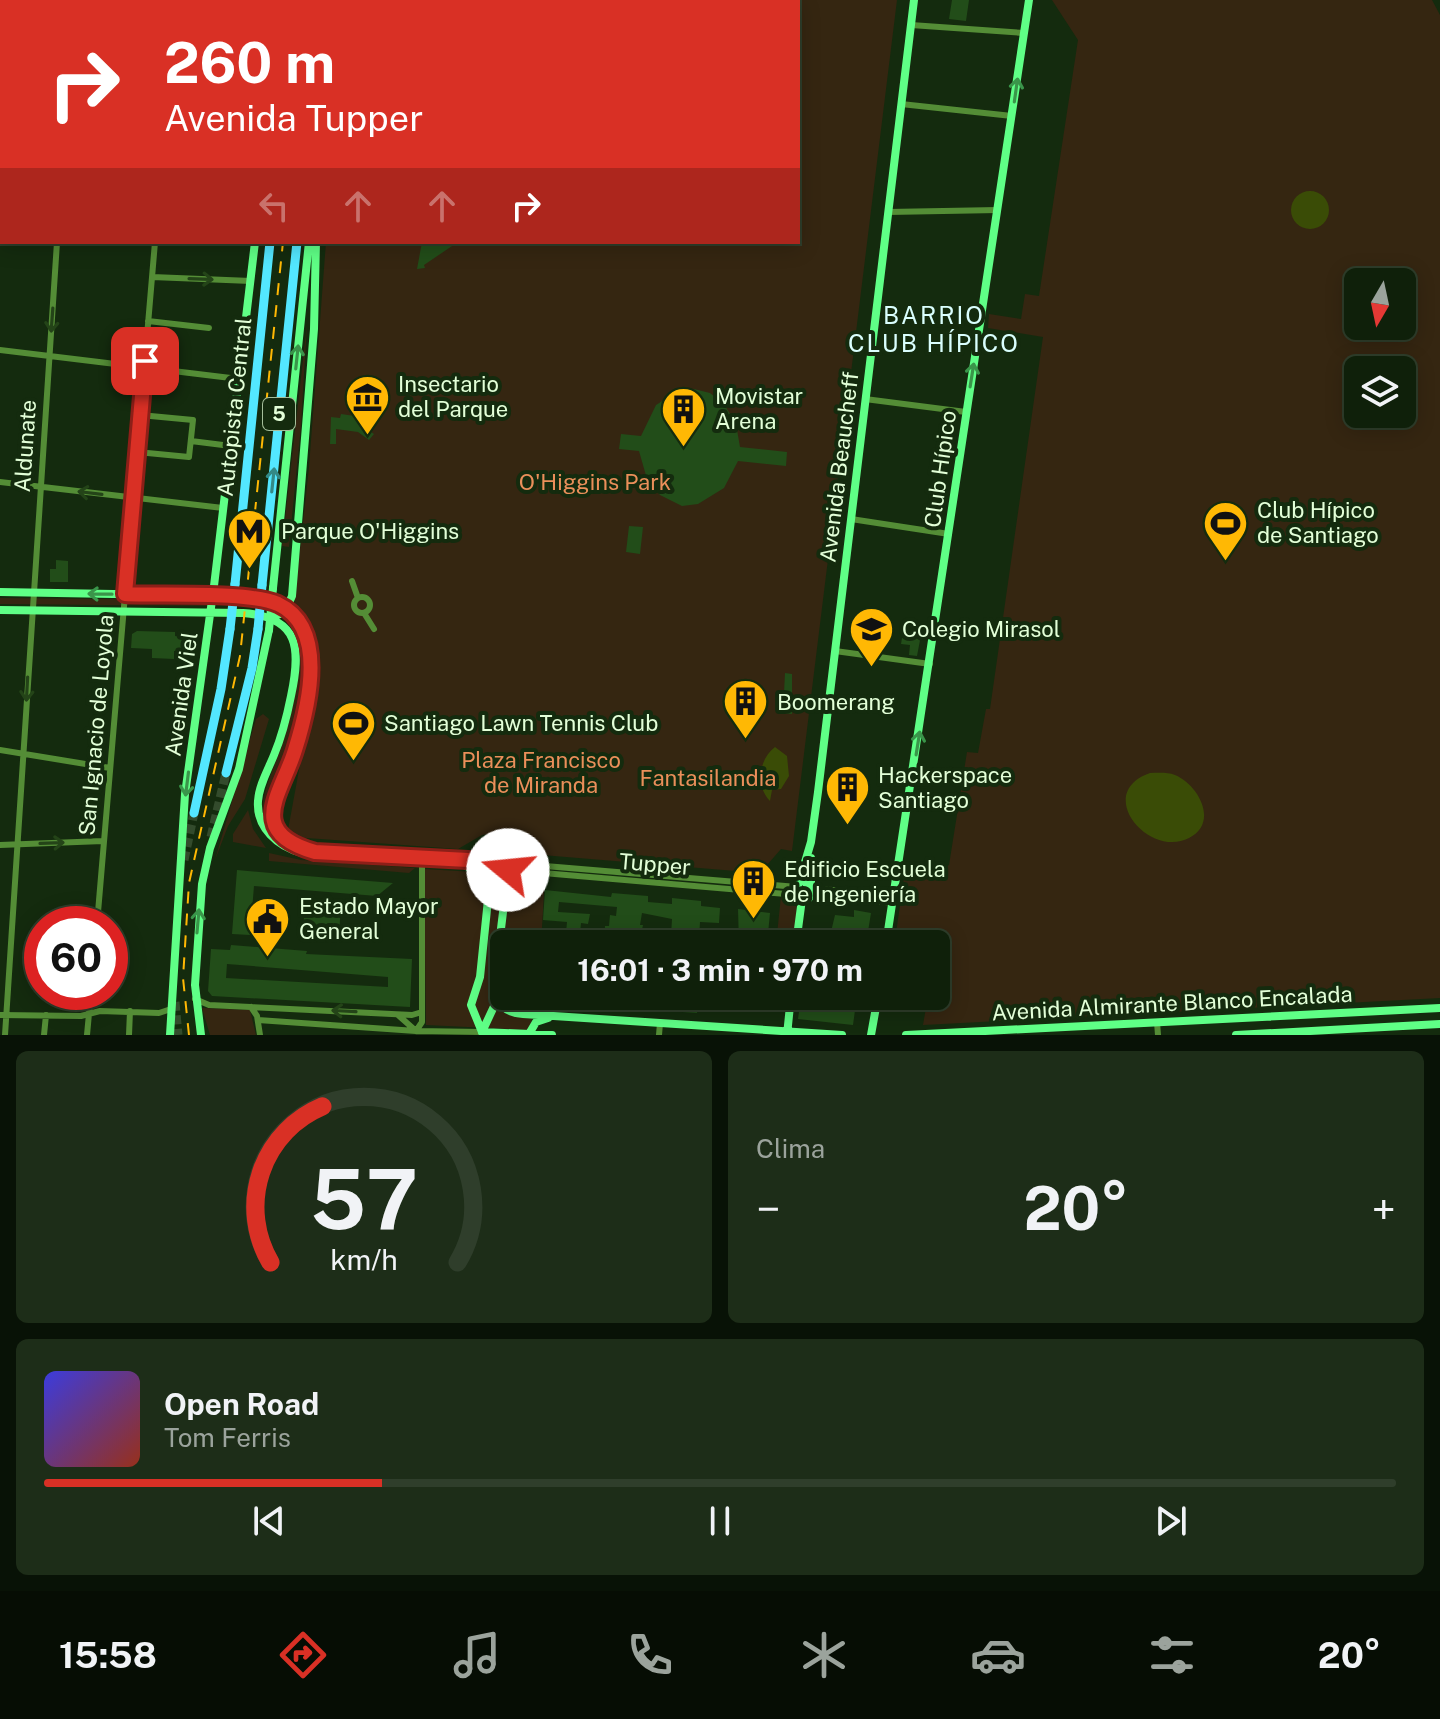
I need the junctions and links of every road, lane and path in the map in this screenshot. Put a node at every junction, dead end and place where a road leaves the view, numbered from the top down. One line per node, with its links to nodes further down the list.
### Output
1 (914, 0): 3 (main road, Avenida Beaucheff)
2 (1029, 0): 4 (main road, Club Hípico)
3 (911, 25): 4 (street); 5 (main road, Avenida Beaucheff)
4 (1024, 33): 6 (main road, Club Hípico, one-way to 4)
5 (901, 104): 6 (street); 8 (main road, Avenida Beaucheff)
6 (1012, 116): 7 (main road, Club Hípico)
7 (998, 210): 8 (street); 25 (main road, Club Hípico, one-way to 7)
8 (888, 212): 24 (main road, Avenida Beaucheff)
9 (57, 244): 21 (street, Aldunate, one-way to 21)
10 (155, 244): 16 (street, San Ignacio de Loyola)
11 (255, 244): 17 (main road, Avenida Viel)
12 (270, 244): 58 (highway, Autopista Central / 5, bridge)
13 (297, 244): 37 (highway, Autopista Central / 5, one-way to 13)
14 (309, 244): 37 (main road, one-way to 14)
15 (316, 244): 44 (main road)
16 (152, 277): 17 (street, one-way to 17); 18 (street, San Ignacio de Loyola)
17 (251, 281): 23 (main road, Avenida Viel)
18 (148, 321): 19 (street); 22 (street, San Ignacio de Loyola)
19 (209, 328)
20 (0, 350): 21 (street)
21 (49, 356): 22 (street); 31 (street, Aldunate)
22 (144, 367): 23 (street); 26 (street, San Ignacio de Loyola)
23 (239, 379): 28 (main road, Avenida Viel)
24 (865, 399): 25 (street); 34 (main road, Avenida Beaucheff)
25 (966, 412): 35 (main road, Club Hípico)
26 (140, 415): 27 (street); 29 (street, San Ignacio de Loyola)
27 (191, 441): 28 (street); 29 (street)
28 (231, 446): 33 (main road, Avenida Viel)
29 (137, 452): 32 (street, San Ignacio de Loyola)
30 (0, 482): 31 (street)
31 (40, 487): 32 (street, one-way to 31); 39 (street, Aldunate)
32 (133, 499): 33 (street); 40 (street, San Ignacio de Loyola)
33 (223, 508): 41 (main road, Avenida Viel)
34 (851, 519): 35 (street); 52 (main road, Avenida Beaucheff)
35 (949, 534): 53 (main road, Club Hípico)
36 (352, 581): 42 (street)
37 (268, 587): 51 (highway, Autopista Central / 5, bridge)
38 (0, 592): 39 (main road)
39 (32, 592): 40 (main road, one-way to 39); 45 (street, Aldunate)
40 (125, 594): 41 (main road); 46 (street, San Ignacio de Loyola)
41 (213, 596): 44 (main road); 48 (main road, Avenida Viel)
42 (358, 598): 47 (street); 47 (street)
43 (0, 610): 45 (main road)
44 (287, 610): 49 (main road); 62 (main road)
45 (31, 611): 46 (main road); 55 (street, Aldunate, one-way to 55)
46 (124, 612): 48 (main road); 56 (street, San Ignacio de Loyola)
47 (364, 613): 50 (street)
48 (210, 614): 49 (main road); 75 (main road, Avenida Viel, one-way to 75)
49 (271, 617): 62 (main road)
50 (374, 629)
51 (264, 630): 57 (highway, Autopista Central / 5); 72 (main road, one-way to 51)
52 (835, 651): 53 (street); 66 (main road, Avenida Beaucheff)
53 (930, 664): 67 (main road, Club Hípico, one-way to 53)
54 (0, 750): 55 (street)
55 (23, 754): 56 (street); 61 (street, Aldunate)
56 (110, 768): 59 (street, San Ignacio de Loyola)
57 (226, 773)
58 (194, 813)
59 (103, 841): 61 (street, one-way to 59); 68 (street, San Ignacio de Loyola)
60 (0, 845): 61 (street)
61 (17, 845): 87 (street, Aldunate)
62 (315, 852): 63 (main road)
63 (422, 859): 64 (main road); 83 (street)
64 (456, 861): 65 (main road); 96 (main road)
65 (509, 867): 66 (street, Tupper); 69 (main road)
66 (804, 891): 67 (street, Tupper); 70 (main road, Avenida Beaucheff)
67 (894, 899): 71 (main road, Club Hípico)
68 (98, 906)
69 (501, 930)
70 (798, 930)
71 (888, 930)
72 (195, 999): 73 (street); 106 (main road)
73 (251, 1007): 76 (street); 90 (street)
74 (1440, 1008): 86 (main road, Avenida Almirante Blanco Encalada)
75 (171, 1009): 82 (street); 105 (main road, Avenida Viel)
76 (305, 1009): 85 (street, one-way to 76); 91 (street)
77 (89, 1010): 84 (street)
78 (492, 1010): 96 (main road)
79 (506, 1010): 89 (main road)
80 (790, 1010): 98 (main road)
81 (875, 1010): 111 (main road)
82 (130, 1011): 84 (street); 104 (street)
83 (422, 1012): 85 (street); 97 (street)
84 (89, 1014): 88 (street); 103 (street)
85 (395, 1014): 97 (street)
86 (1321, 1014): 92 (main road, Avenida Almirante Blanco Encalada); 95 (main road)
87 (3, 1015): 88 (street); 101 (street, Aldunate)
88 (46, 1015): 102 (street)
89 (556, 1016): 93 (main road); 100 (main road)
90 (258, 1020): 91 (street); 107 (street)
91 (304, 1022): 97 (street)
92 (1157, 1022): 99 (main road, Avenida Almirante Blanco Encalada); 113 (street)
93 (660, 1023): 98 (main road); 109 (street)
94 (1440, 1024): 95 (main road, Avenida Almirante Blanco Encalada)
95 (1322, 1030): 114 (main road, Avenida Almirante Blanco Encalada)
96 (482, 1032): 97 (street); 100 (main road)
97 (416, 1033)
98 (788, 1033): 110 (main road)
99 (996, 1033): 112 (main road, Avenida Almirante Blanco Encalada)
100 (529, 1034): 108 (main road)
101 (5, 1035)
102 (44, 1035)
103 (87, 1035)
104 (129, 1035)
105 (170, 1035)
106 (201, 1035)
107 (260, 1035)
108 (552, 1035)
109 (659, 1035)
110 (842, 1035)
111 (871, 1035)
112 (906, 1035)
113 (1158, 1035)
114 (1236, 1035)

